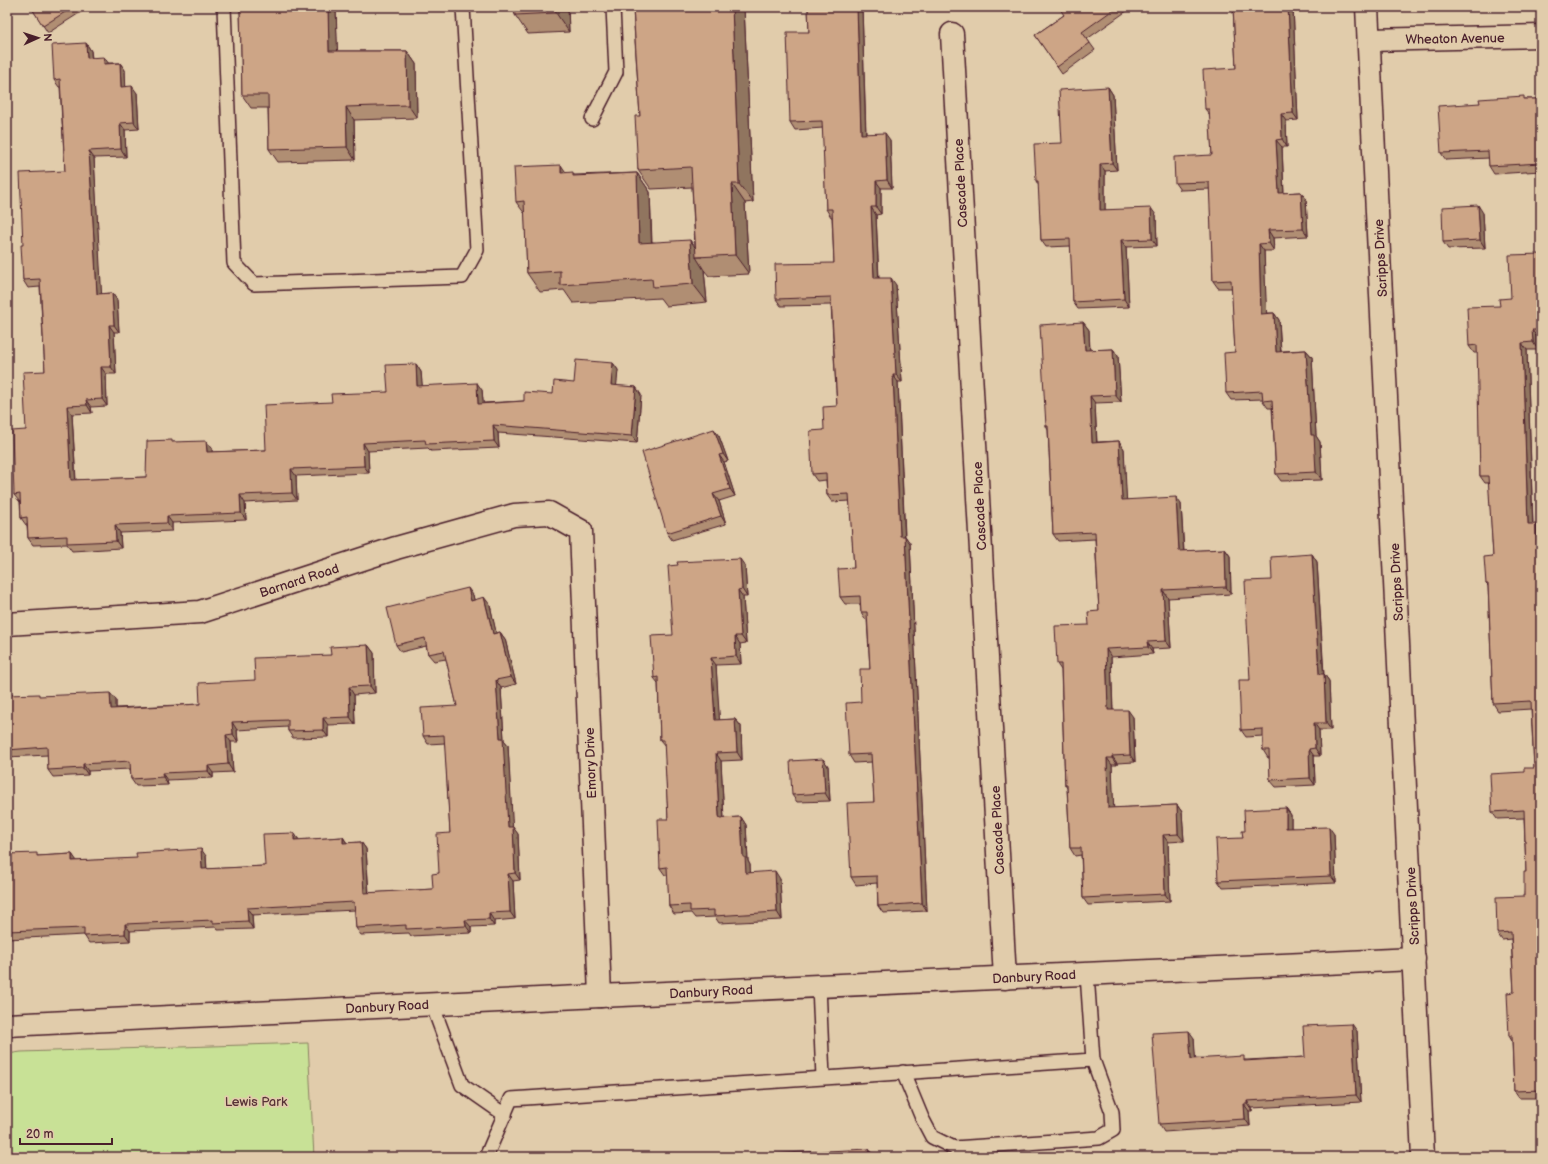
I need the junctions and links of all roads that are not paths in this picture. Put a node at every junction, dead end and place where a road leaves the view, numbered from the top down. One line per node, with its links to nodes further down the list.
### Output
1 (224, 7): 2 (lane)
2 (463, 7)
3 (613, 7): 8 (lane)
4 (1367, 7): 7 (street, Scripps Drive)
5 (952, 34): 13 (street, Cascade Place)
6 (1541, 36): 7 (street, Wheaton Avenue)
7 (1369, 40): 11 (street, Scripps Drive)
8 (592, 119)
9 (581, 531): 10 (street, Barnard Road); 15 (street, Emory Drive)
10 (7, 624)
11 (1414, 958): 12 (street, Danbury Road); 23 (street, Scripps Drive)
12 (1087, 974): 13 (street, Danbury Road); 18 (lane)
13 (1005, 978): 14 (street, Danbury Road)
14 (819, 986): 15 (street, Danbury Road); 20 (lane)
15 (600, 996): 16 (street, Danbury Road)
16 (432, 1004): 17 (street, Danbury Road); 21 (lane)
17 (7, 1026)
18 (1094, 1060): 19 (lane); 19 (lane)
19 (903, 1072): 20 (lane)
20 (823, 1077): 21 (lane)
21 (504, 1115): 22 (lane)
22 (486, 1157)
23 (1423, 1157)

